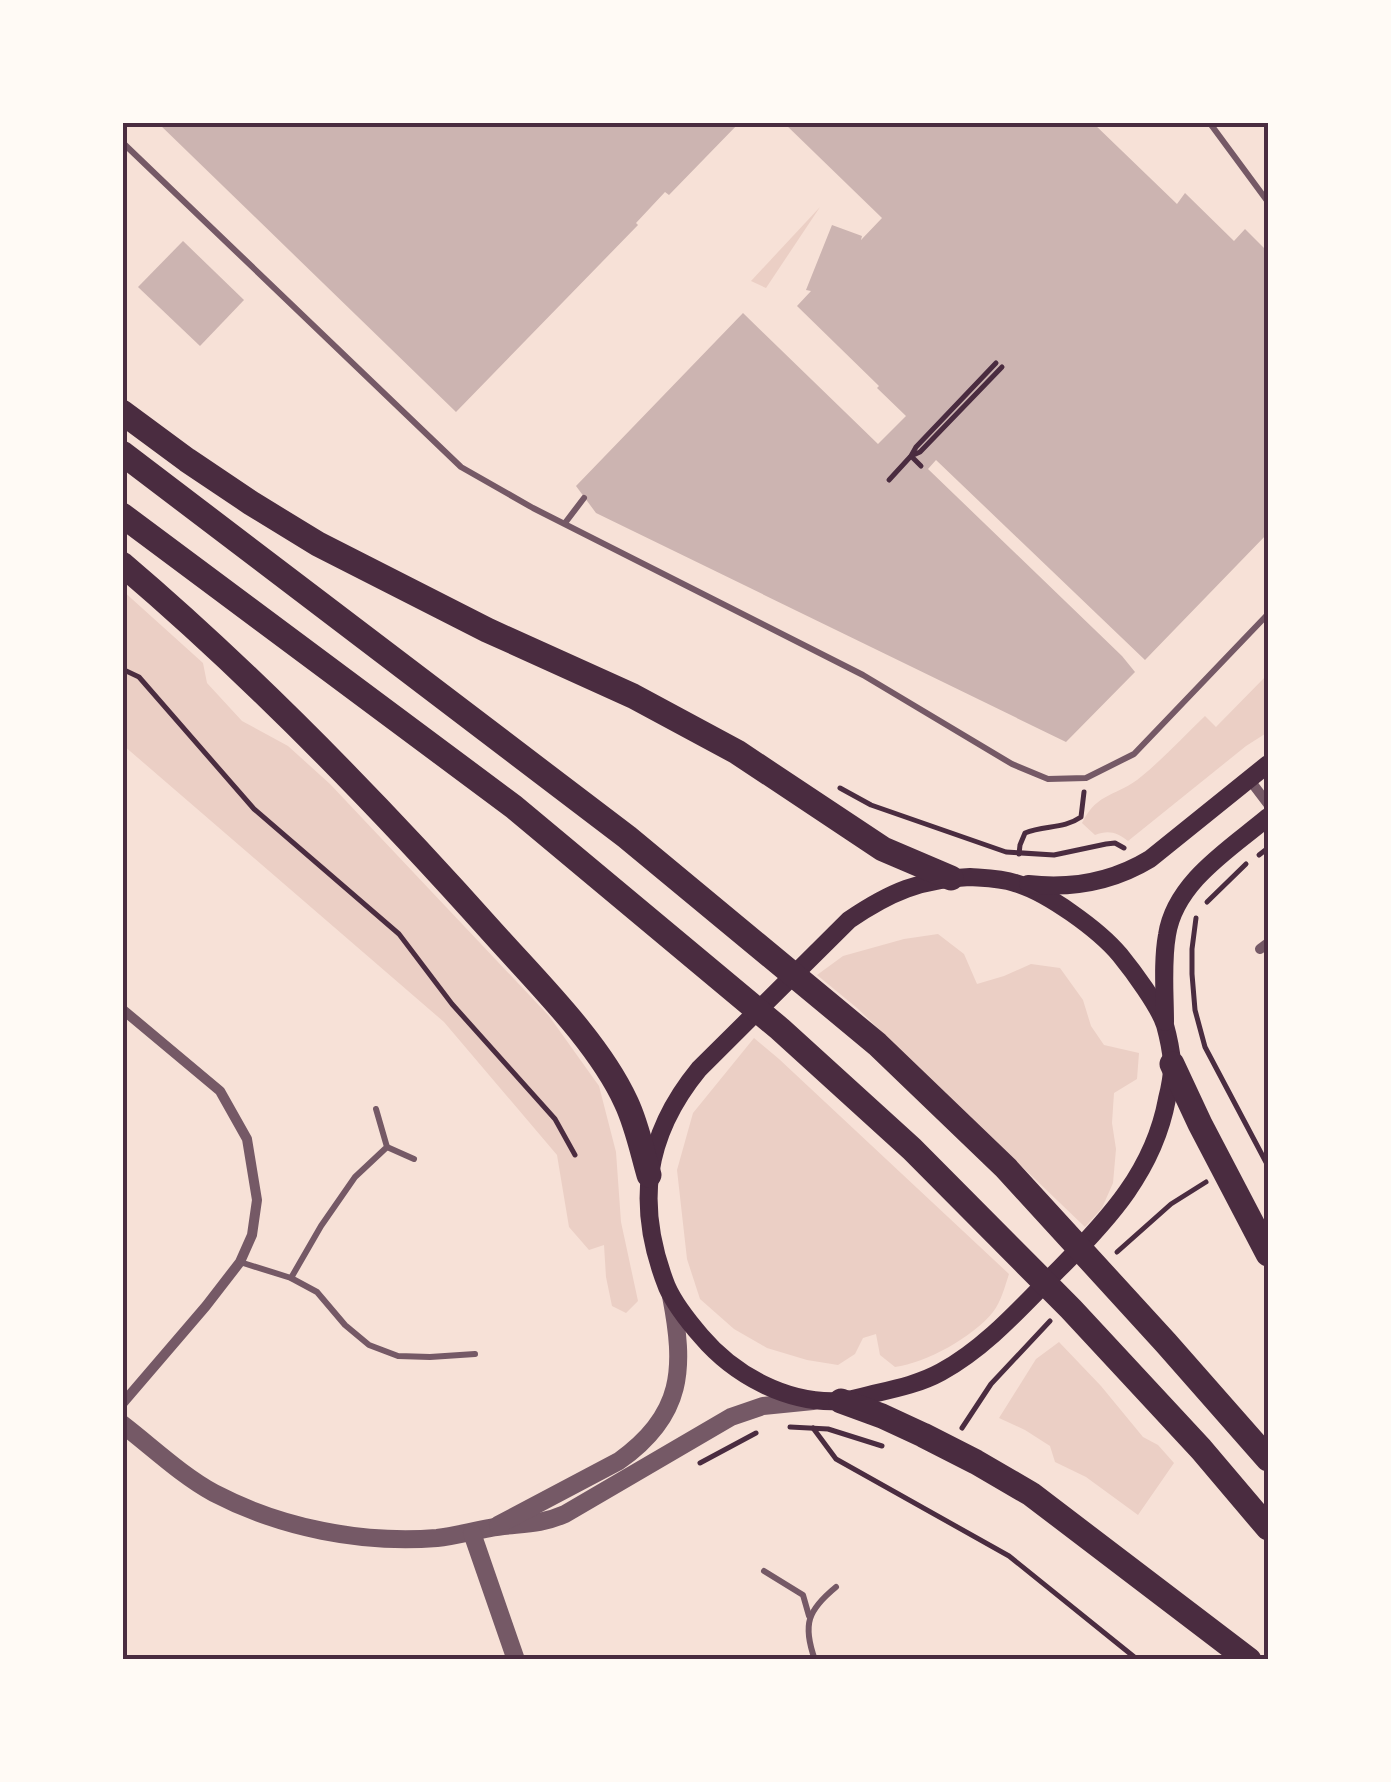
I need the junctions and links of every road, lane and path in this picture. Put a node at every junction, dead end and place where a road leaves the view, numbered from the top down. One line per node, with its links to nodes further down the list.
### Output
1 (1209, 122): 3 (lane)
2 (122, 142): 12 (lane)
3 (1268, 202)
4 (999, 365): 7 (path)
5 (122, 412): 25 (highway)
6 (122, 453): 52 (highway)
7 (912, 456): 8 (path); 9 (path)
8 (921, 466)
9 (889, 480)
10 (584, 498): 12 (lane)
11 (122, 515): 55 (highway)
12 (564, 523): 17 (lane)
13 (122, 564): 39 (highway)
14 (1268, 614): 17 (lane)
15 (122, 669): 35 (path)
16 (1268, 764): 18 (main road)
17 (1086, 778): 23 (path)
18 (1249, 779): 19 (street); 24 (main road)
19 (1268, 804)
20 (1268, 818): 27 (main road)
21 (926, 823): 23 (path)
22 (1268, 848): 28 (path)
23 (1019, 854): 24 (path)
24 (1142, 864): 26 (main road)
25 (951, 878): 26 (main road); 39 (main road)
26 (1016, 883): 30 (main road)
27 (1178, 900): 30 (main road); 34 (path)
28 (1208, 902)
29 (122, 1009): 41 (street)
30 (1164, 1023): 31 (main road)
31 (1172, 1064): 40 (highway); 45 (main road)
32 (376, 1109): 33 (lane)
33 (387, 1147): 37 (lane); 42 (lane)
34 (1262, 1152): 36 (path); 38 (path)
35 (575, 1156)
36 (1251, 1158)
37 (414, 1159)
38 (1268, 1166)
39 (650, 1174): 43 (main road)
40 (1268, 1254)
41 (240, 1262): 42 (lane); 46 (street)
42 (291, 1278): 44 (lane)
43 (671, 1296): 45 (main road); 54 (street)
44 (474, 1354)
45 (830, 1400): 54 (street); 63 (highway)
46 (122, 1404)
47 (122, 1424): 56 (street)
48 (770, 1425): 53 (path)
49 (784, 1426): 50 (path)
50 (813, 1428): 51 (path); 62 (path)
51 (887, 1447)
52 (1268, 1459)
53 (688, 1470)
54 (493, 1527): 56 (street)
55 (1268, 1528)
56 (472, 1532): 60 (street)
57 (764, 1571): 59 (lane)
58 (836, 1587): 59 (lane)
59 (809, 1618): 61 (lane)
60 (516, 1660)
61 (815, 1660)
62 (1138, 1660)
63 (1249, 1660)

